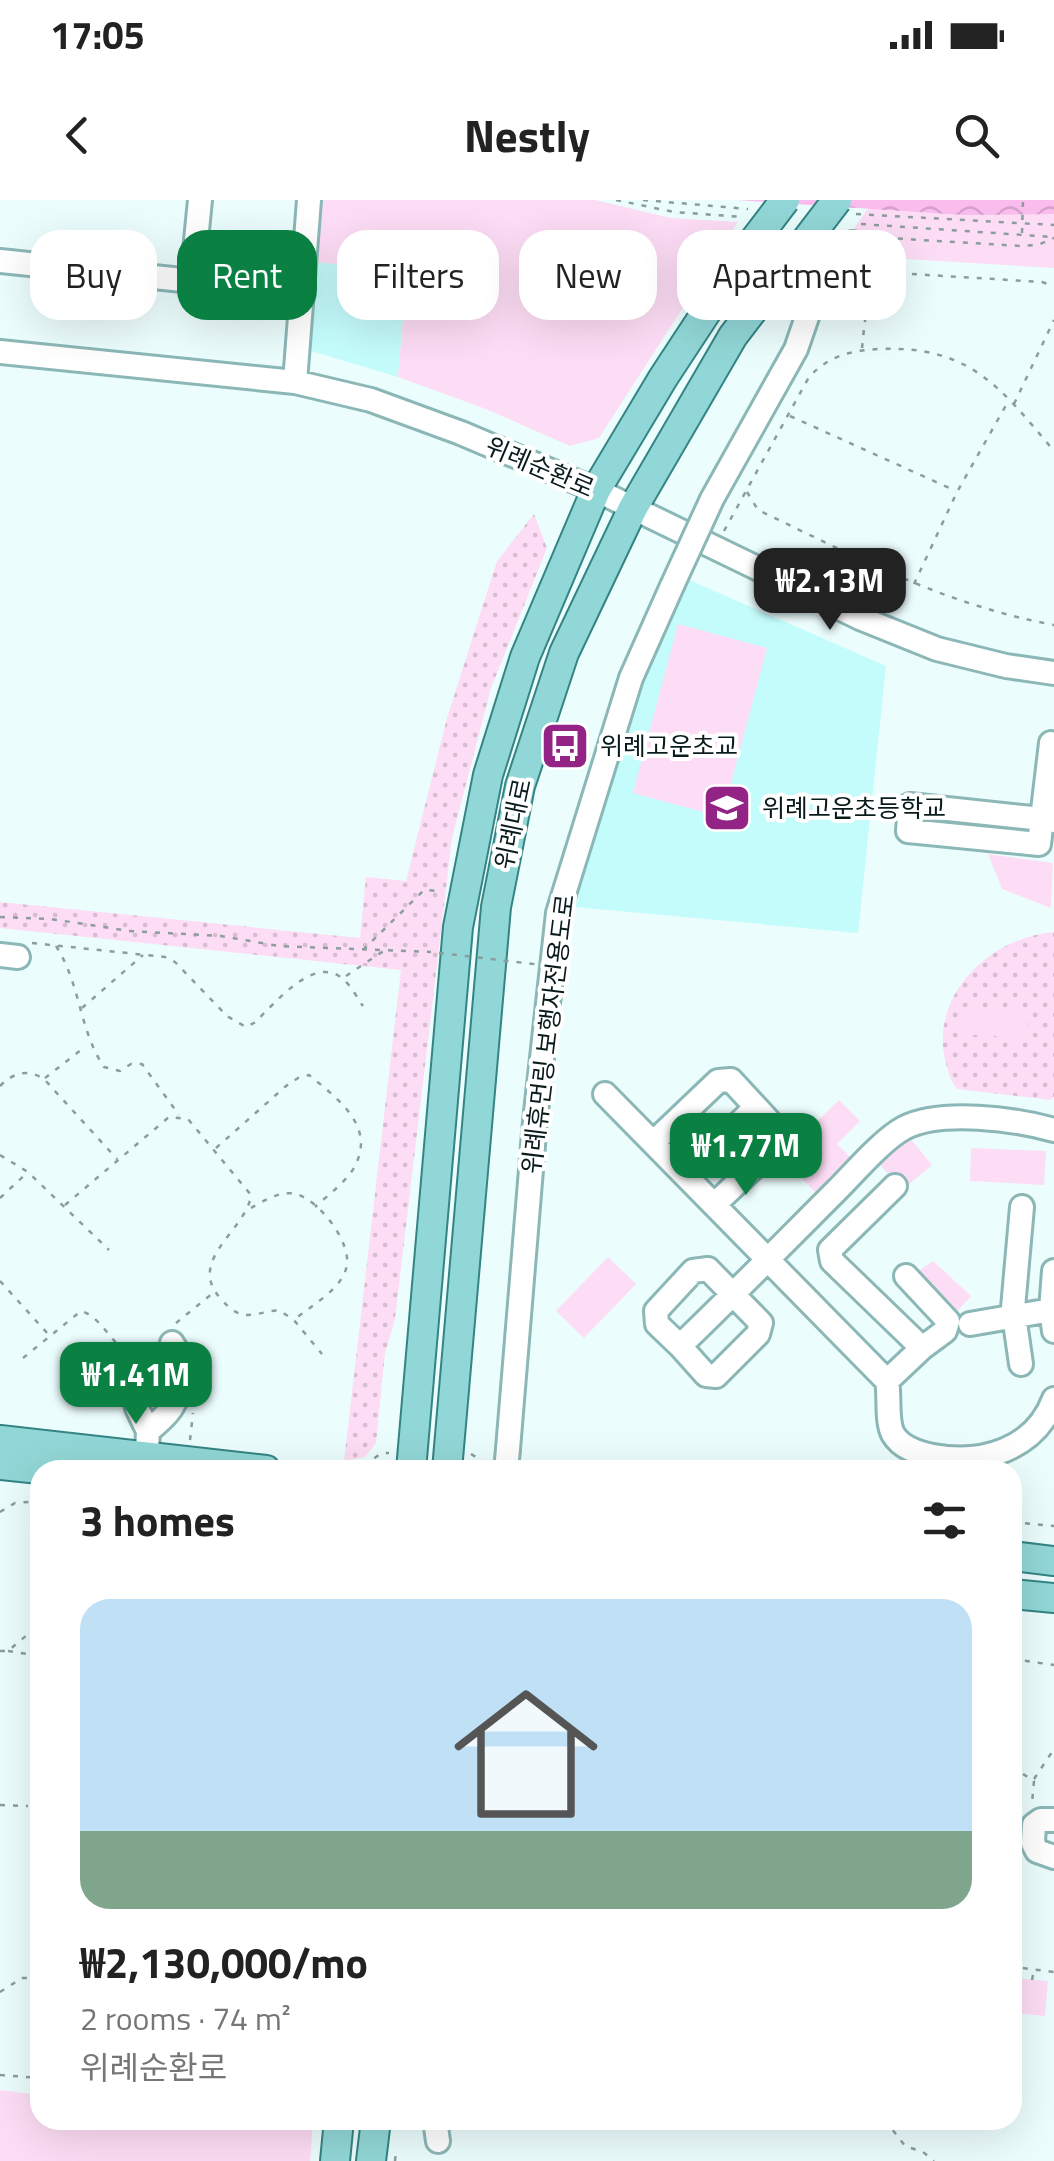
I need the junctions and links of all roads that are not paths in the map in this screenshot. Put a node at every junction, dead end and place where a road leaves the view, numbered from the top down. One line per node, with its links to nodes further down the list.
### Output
1 (200, 200): 5 (street)
2 (310, 200): 8 (street)
3 (786, 200): 9 (main road, 위례대로, bridge)
4 (837, 200): 10 (main road, 위례대로, bridge)
5 (0, 261)
6 (807, 320): 40 (street, 위례휴먼링 보행자전용도로, bridge)
7 (0, 352): 8 (street, 위례순환로)
8 (295, 382): 9 (street, 위례순환로)
9 (596, 490): 10 (street, 위례순환로); 38 (main road, 위례대로)
10 (633, 508): 11 (street, 위례순환로); 39 (main road, 위례대로)
11 (1054, 673)
12 (1054, 744): 13 (street)
13 (1050, 787): 14 (street)
14 (1048, 820): 14 (street)
15 (605, 1094): 18 (street)
16 (756, 1106): 18 (street); 19 (street); 21 (street)
17 (1054, 1130): 23 (street)
18 (654, 1142): 19 (street)
19 (686, 1174): 21 (street)
20 (895, 1186): 31 (street)
21 (715, 1204): 23 (street)
22 (1022, 1207): 28 (street)
23 (769, 1258): 26 (street); 33 (street)
24 (1054, 1271): 27 (street)
25 (906, 1276): 31 (street)
26 (733, 1294): 30 (street); 30 (street); 30 (street)
27 (1053, 1309): 28 (street)
28 (1014, 1316): 29 (street); 32 (street)
29 (970, 1324)
30 (680, 1346)
31 (922, 1348): 33 (street)
32 (1021, 1364)
33 (887, 1380): 34 (street)
34 (1054, 1399)
35 (0, 1440): 36 (main road)
36 (147, 1453): 36 (street); 37 (main road)
37 (196, 1460)
38 (411, 1460)
39 (448, 1460)
40 (507, 1460)
41 (0, 1466): 42 (main road)
42 (30, 1468)
43 (1022, 1539): 44 (main road)
44 (1054, 1543)
45 (1022, 1557): 46 (main road)
46 (1054, 1561)
47 (1022, 1577): 48 (main road)
48 (1054, 1581)
49 (1022, 1595): 50 (main road)
50 (1054, 1598)
51 (1054, 1820): 52 (street)
52 (1054, 1857)
53 (339, 2130): 55 (main road)
54 (375, 2130): 56 (main road)
55 (335, 2161)
56 (371, 2161)

